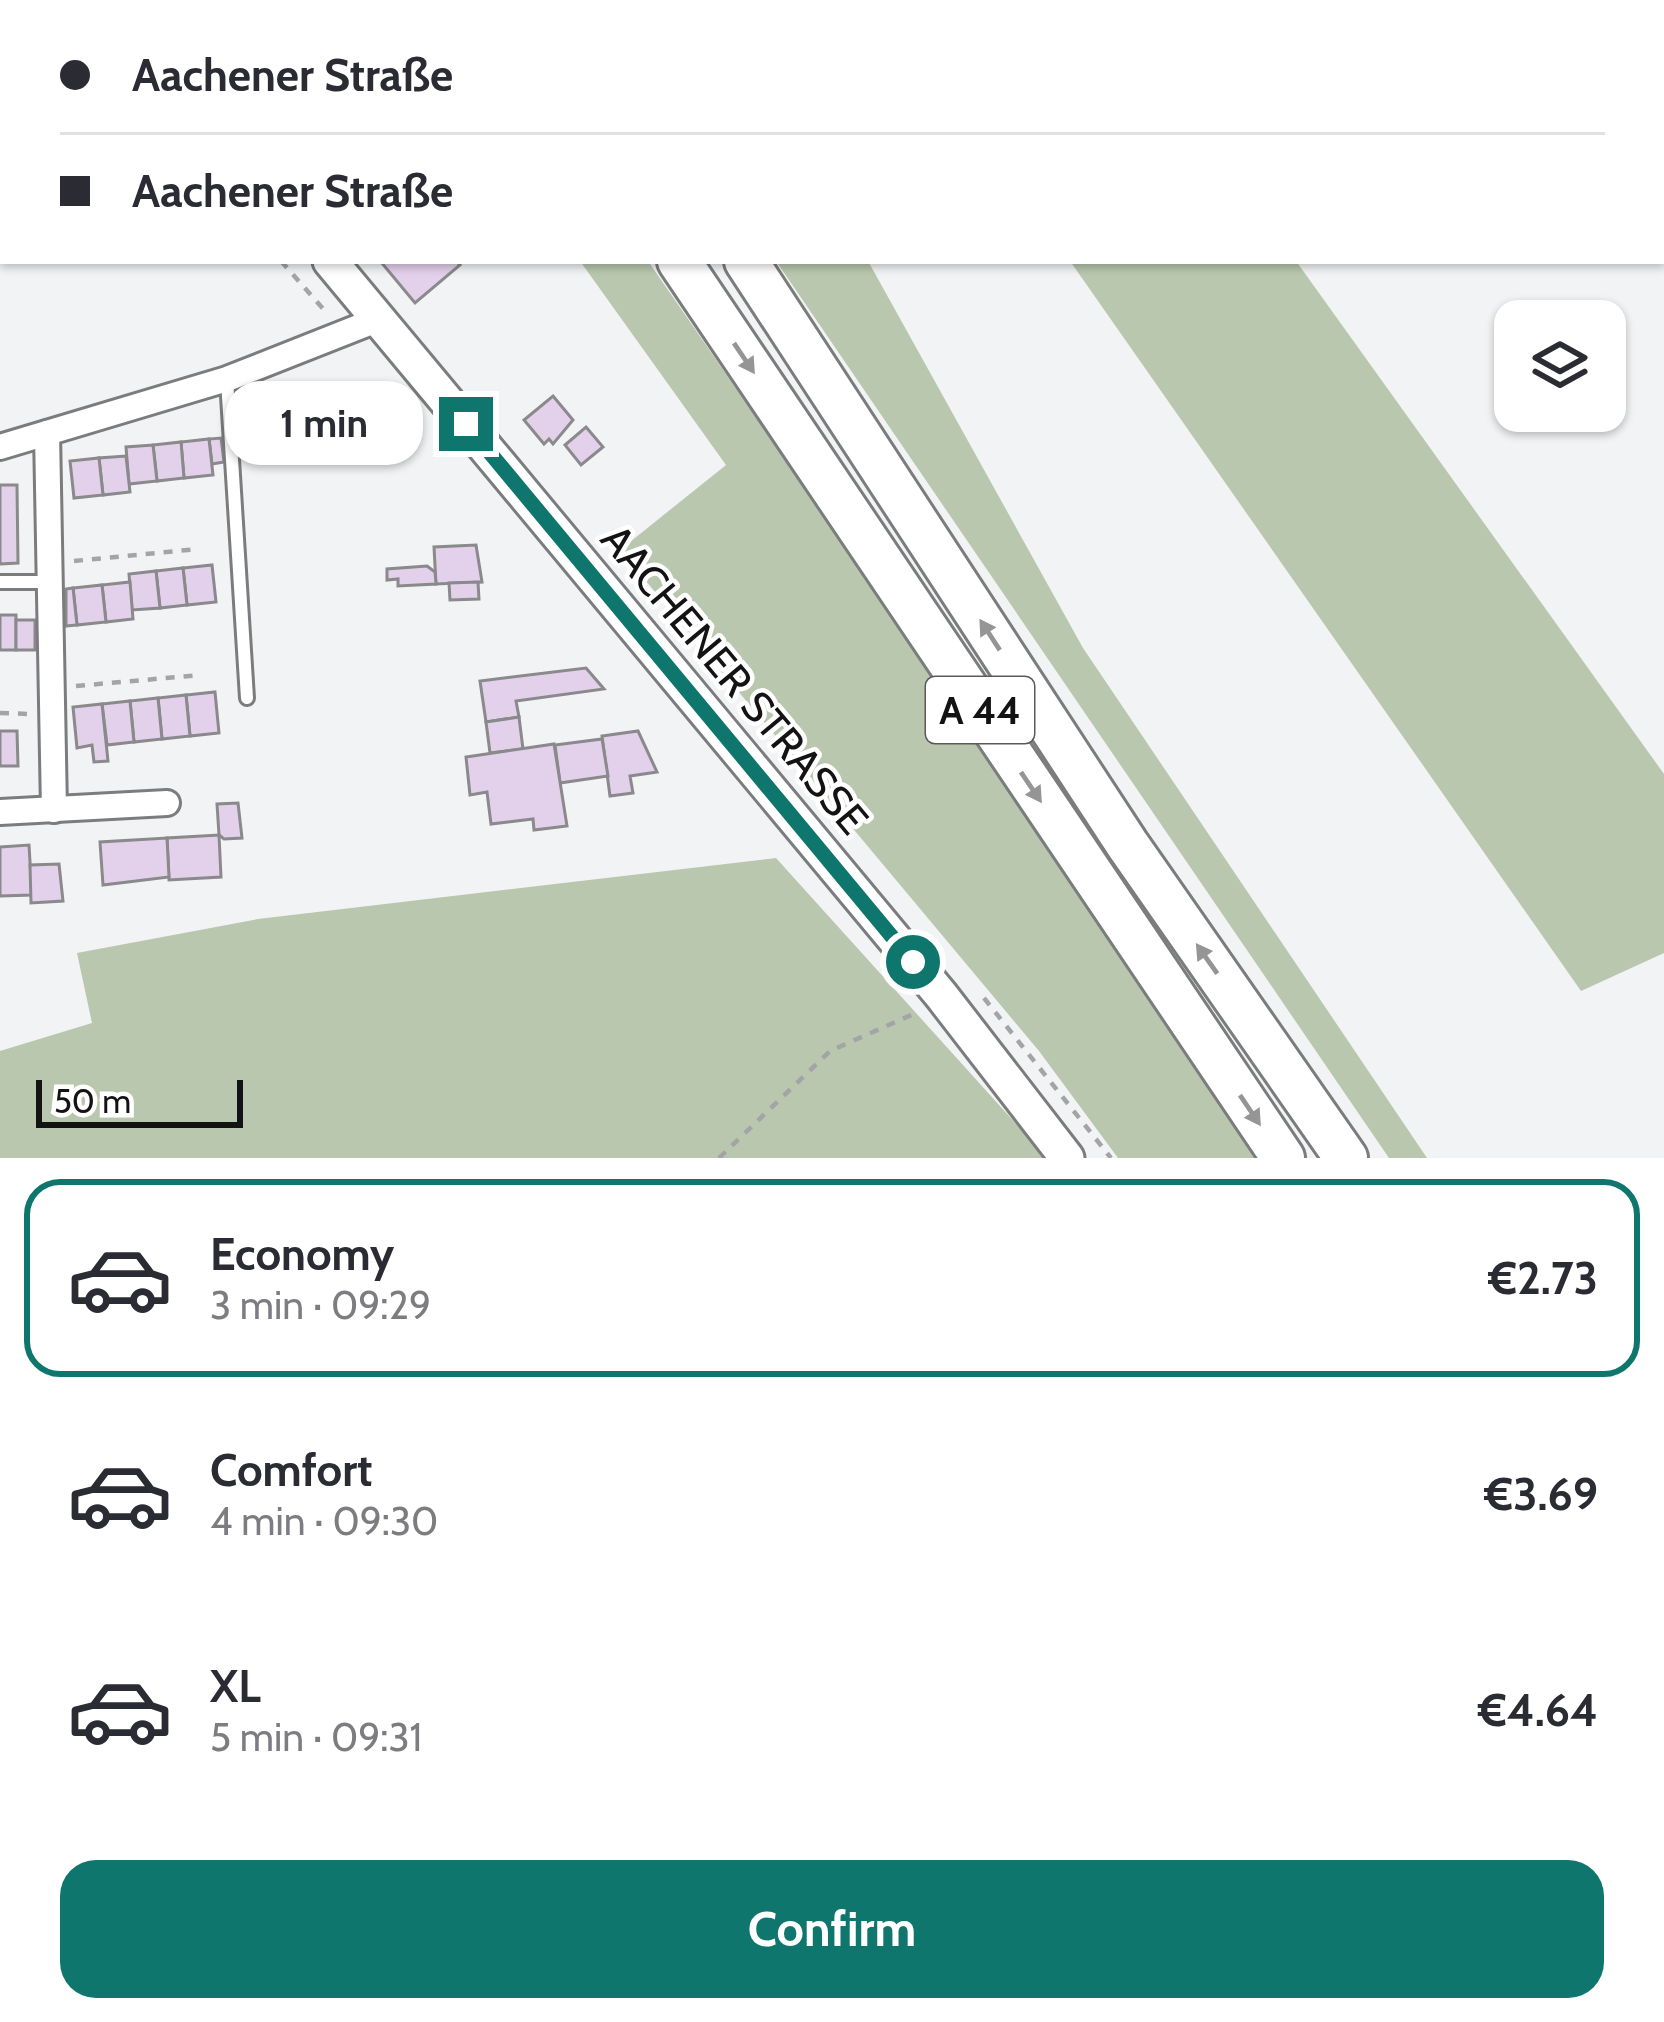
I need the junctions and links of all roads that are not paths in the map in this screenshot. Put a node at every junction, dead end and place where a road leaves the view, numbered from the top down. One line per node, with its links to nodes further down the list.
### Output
1 (333, 264): 4 (main road, AACHENER STRASSE)
2 (681, 264): 15 (highway, A 44, one-way to 15)
3 (748, 264): 16 (highway, A 44, one-way to 3)
4 (379, 319): 5 (street); 14 (main road, AACHENER STRASSE)
5 (227, 379): 6 (street); 10 (lane)
6 (47, 433): 7 (street); 8 (street)
7 (0, 447)
8 (51, 572): 9 (lane); 12 (street)
9 (0, 582)
10 (247, 698)
11 (166, 803): 12 (street)
12 (54, 810): 13 (street)
13 (0, 812)
14 (1067, 1158)
15 (1283, 1158)
16 (1346, 1158)

